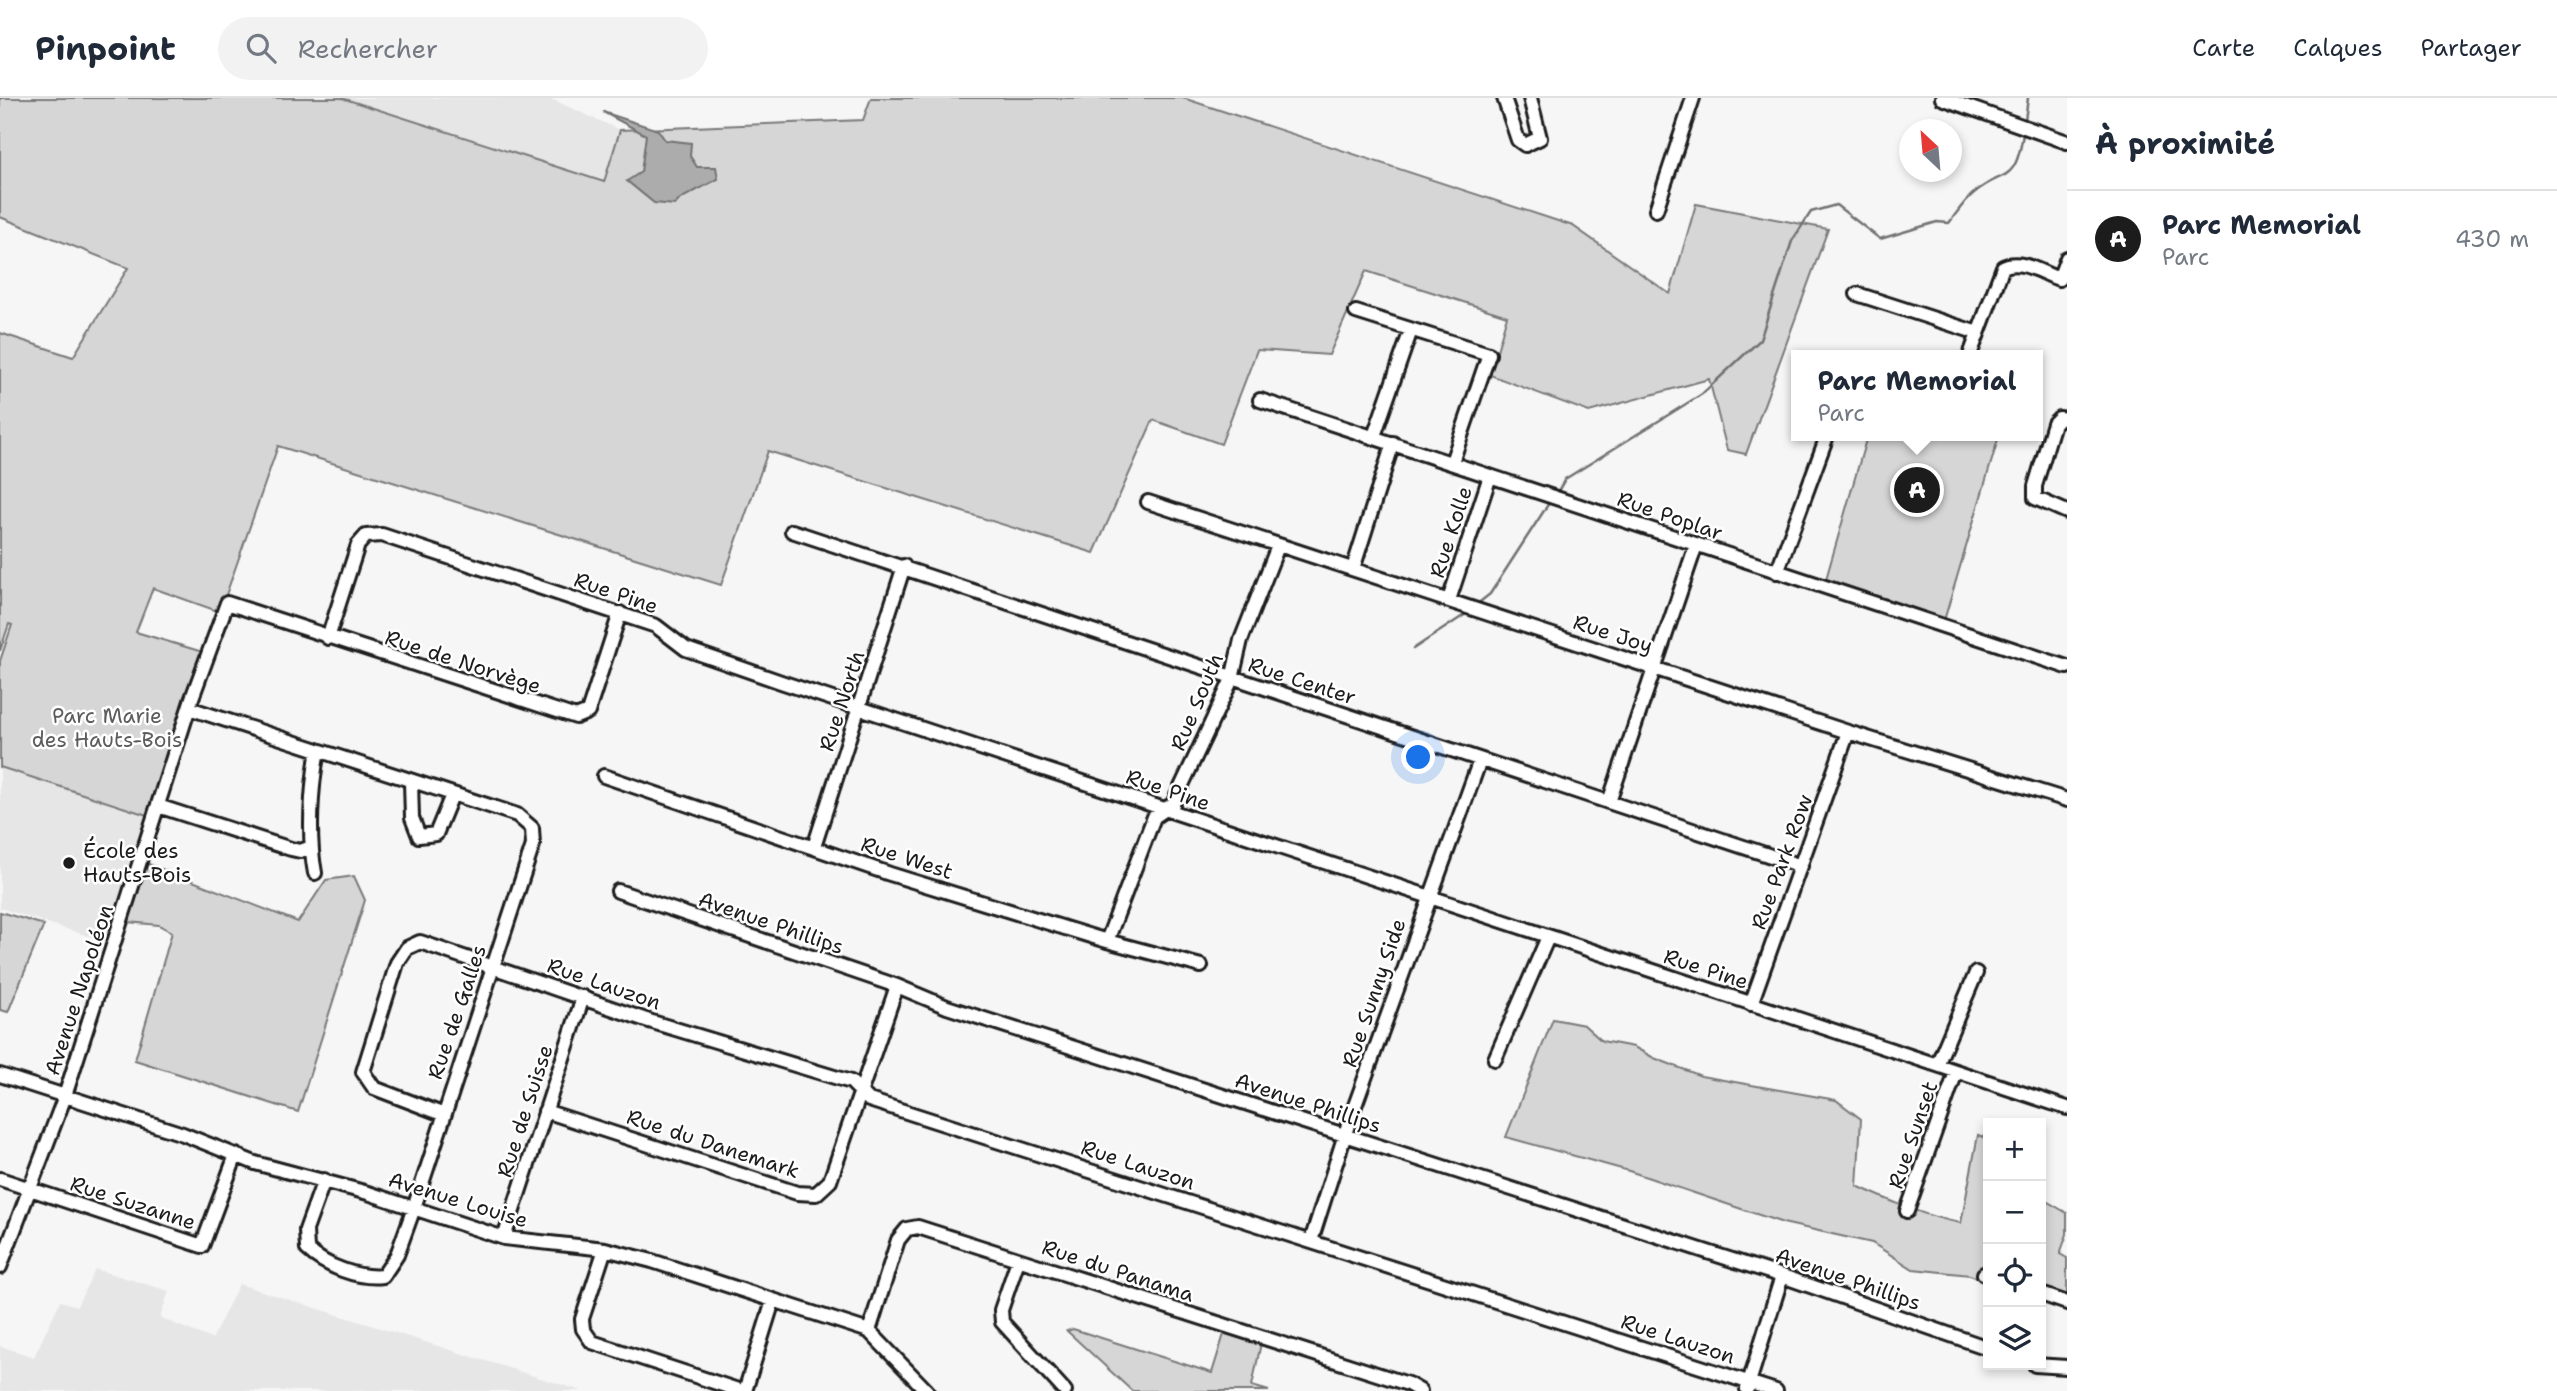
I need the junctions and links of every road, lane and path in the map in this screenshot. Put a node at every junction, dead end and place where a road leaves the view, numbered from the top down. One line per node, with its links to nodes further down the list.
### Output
1 (1504, 98): 2 (street)
2 (1530, 98)
3 (1693, 98): 6 (street)
4 (1942, 98): 5 (street)
5 (2067, 142)
6 (1656, 210)
7 (2067, 258): 11 (street)
8 (1857, 294): 11 (street)
9 (1356, 312): 10 (street)
10 (1411, 330): 15 (street); 18 (street, Rue Kolle)
11 (1978, 333): 12 (street)
12 (1972, 350)
13 (1260, 400): 15 (street, Rue Poplar)
14 (2067, 419): 21 (street)
15 (1374, 436): 17 (street, Rue Poplar)
16 (1825, 441): 27 (street)
17 (1393, 443): 18 (street, Rue Poplar); 26 (street)
18 (1452, 462): 19 (street, Rue Poplar)
19 (1490, 476): 23 (street, Rue Poplar); 28 (street, Rue Kolle)
20 (1148, 502): 24 (street, Rue Joy)
21 (2067, 512)
22 (792, 531): 25 (street, Rue Center)
23 (1696, 545): 27 (street, Rue Poplar); 33 (street)
24 (1278, 546): 26 (street, Rue Joy); 34 (street, Rue South)
25 (904, 566): 34 (street, Rue Center); 36 (street, Rue North)
26 (1353, 569): 28 (street, Rue Joy)
27 (1777, 572): 32 (street, Rue Poplar)
28 (1449, 600): 33 (street, Rue Joy)
29 (227, 603): 31 (street, Rue de Norvège); 35 (street, Avenue Napoléon)
30 (620, 613): 31 (street, Rue Pine); 31 (street, Rue de Norvège); 36 (street, Rue Pine)
31 (328, 638)
32 (2067, 667)
33 (1654, 668): 37 (street, Rue Joy); 44 (street)
34 (1232, 679): 39 (street, Rue Center); 46 (street, Rue South)
35 (188, 708): 38 (street); 45 (street, Avenue Napoléon)
36 (860, 708): 46 (street, Rue Pine); 47 (street, Rue North)
37 (1848, 732): 43 (street, Rue Joy); 49 (street, Rue Park Row)
38 (318, 750): 41 (street); 48 (street)
39 (1480, 760): 44 (street, Rue Center); 52 (street, Rue Sunny Side)
40 (604, 776): 47 (street, Rue West)
41 (411, 781): 42 (street); 42 (street)
42 (452, 795): 56 (street, Rue de Galles)
43 (2067, 800)
44 (1609, 802): 49 (street, Rue Center)
45 (158, 806): 48 (street); 66 (street, Avenue Napoléon)
46 (1164, 809): 52 (street, Rue Pine); 54 (street, Rue South)
47 (814, 847): 54 (street, Rue West)
48 (309, 848): 50 (street)
49 (1801, 866): 60 (street, Rue Park Row)
50 (315, 873)
51 (618, 891): 58 (street, Avenue Phillips)
52 (1429, 897): 53 (street, Rue Pine); 70 (street, Rue Sunny Side)
53 (1548, 937): 60 (street, Rue Pine); 61 (street)
54 (1107, 941): 55 (street, Rue West)
55 (1201, 966)
56 (494, 967): 59 (street, Rue Lauzon); 69 (street, Rue de Galles); 69 (street, Rue Lauzon)
57 (1976, 973): 62 (street)
58 (897, 986): 65 (street, Rue du Danemark); 70 (street, Avenue Phillips)
59 (583, 997): 65 (street, Rue Lauzon); 68 (street, Rue de Suisse)
60 (1751, 1004): 62 (street, Rue Pine)
61 (1495, 1059)
62 (1937, 1065): 63 (street, Rue Pine)
63 (1956, 1072): 67 (street, Rue Pine); 76 (street, Rue Sunset)
64 (0, 1075): 66 (street, Avenue Louise)
65 (860, 1091): 68 (street, Rue du Danemark); 78 (street, Rue Lauzon)
66 (65, 1096): 71 (street, Avenue Louise); 74 (street, Avenue Napoléon)
67 (2067, 1108)
68 (545, 1111): 77 (street, Rue de Suisse)
69 (442, 1114): 75 (street, Rue de Galles)
70 (1345, 1135): 78 (street, Rue Sunny Side); 82 (street, Avenue Phillips)
71 (236, 1155): 73 (street, Avenue Louise); 74 (street, Rue Suzanne)
72 (0, 1179): 74 (street, Rue Suzanne)
73 (324, 1180): 75 (street, Avenue Louise); 75 (street, Rue de Galles)
74 (30, 1189): 81 (street, Avenue Napoléon)
75 (414, 1208): 77 (street, Avenue Louise)
76 (1908, 1211)
77 (504, 1238): 79 (street, Avenue Louise)
78 (1311, 1241): 90 (street, Rue Lauzon)
79 (605, 1249): 84 (street, Avenue Louise); 91 (street)
80 (1018, 1260): 86 (street, Rue du Panama); 93 (street); 94 (street, Rue du Panama)
81 (0, 1267)
82 (1782, 1276): 87 (street, Avenue Phillips); 90 (street)
83 (2046, 1296): 85 (street)
84 (774, 1301): 86 (street, Avenue Louise); 91 (street)
85 (2067, 1303)
86 (869, 1331): 92 (street, Avenue Louise)
87 (1983, 1346)
88 (2046, 1366): 89 (street)
89 (2067, 1367)
90 (1748, 1387): 95 (street, Rue Lauzon)
91 (743, 1391)
92 (927, 1391)
93 (1065, 1391)
94 (1420, 1391)
95 (1776, 1391)

